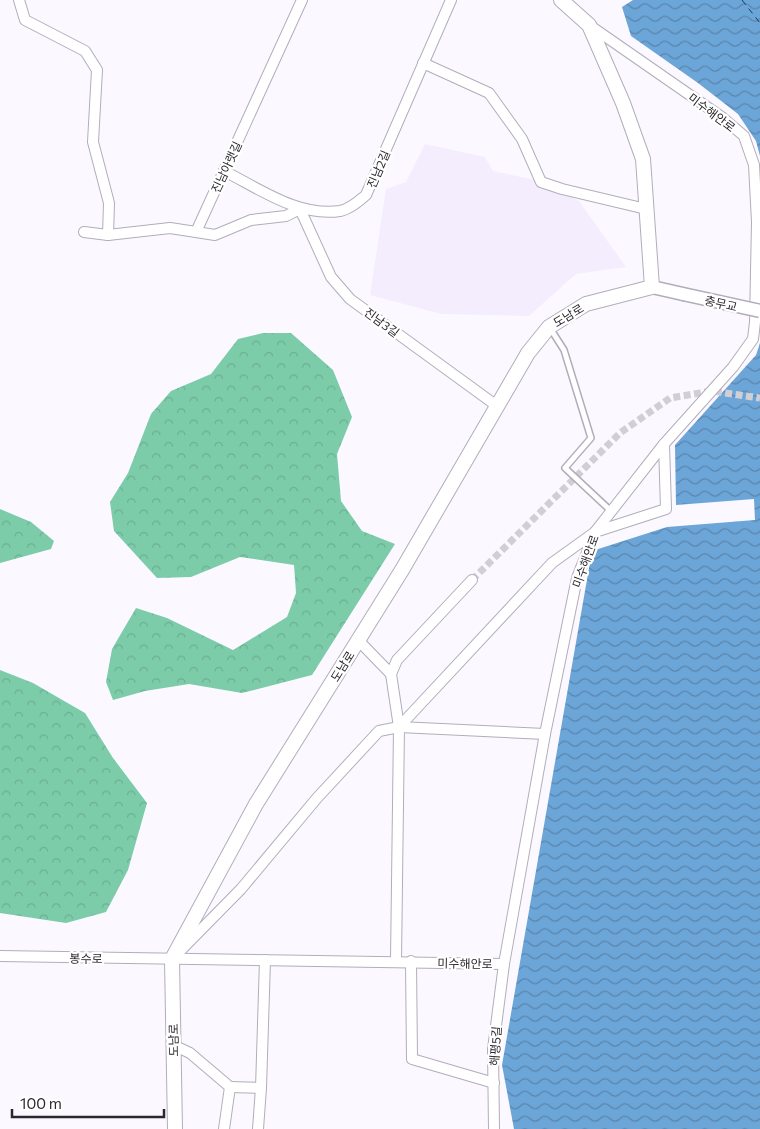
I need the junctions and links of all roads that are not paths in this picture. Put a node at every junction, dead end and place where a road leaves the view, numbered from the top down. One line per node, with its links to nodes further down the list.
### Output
1 (20, 0): 12 (street)
2 (302, 0): 7 (street, 진남아랫길)
3 (451, 0): 6 (street, 진남2길)
4 (561, 0): 5 (main road, 미수해안로)
5 (589, 25): 9 (main road); 17 (street, 미수해안로)
6 (423, 63): 8 (street, 진남2길); 9 (street)
7 (224, 171): 8 (street, 진남2길); 11 (street, 진남아랫길)
8 (300, 209): 11 (street); 16 (street, 진남3길)
9 (646, 209): 13 (main road)
10 (84, 232): 12 (street)
11 (196, 232): 12 (street)
12 (108, 235)
13 (652, 287): 14 (street, 충무교, bridge); 15 (main road, 도남로)
14 (760, 311)
15 (549, 327): 16 (main road, 도남로); 18 (lane)
16 (497, 406): 21 (main road, 도남로)
17 (664, 444): 18 (street, 미수해안로); 19 (street)
18 (611, 511): 19 (street, 미수해안로)
19 (595, 532): 23 (street); 24 (street, 미수해안로)
20 (472, 580): 22 (street)
21 (358, 640): 22 (street); 26 (main road, 도남로)
22 (390, 674): 23 (street)
23 (400, 727): 24 (street); 26 (street); 28 (street)
24 (545, 734): 30 (street, 미수해안로)
25 (0, 956): 26 (street, 봉수로)
26 (172, 959): 27 (street, 미수해안로); 31 (main road, 도남로)
27 (266, 960): 28 (street, 미수해안로); 34 (street)
28 (396, 961): 29 (street, 미수해안로)
29 (411, 961): 30 (street, 미수해안로); 32 (street)
30 (504, 964): 32 (street, 해평5길)
31 (173, 1045): 33 (street); 36 (main road, 도남로)
32 (494, 1083): 35 (street, 해평5길)
33 (230, 1087): 34 (street); 37 (street)
34 (261, 1088): 38 (street)
35 (496, 1128)
36 (175, 1129)
37 (224, 1129)
38 (258, 1129)

